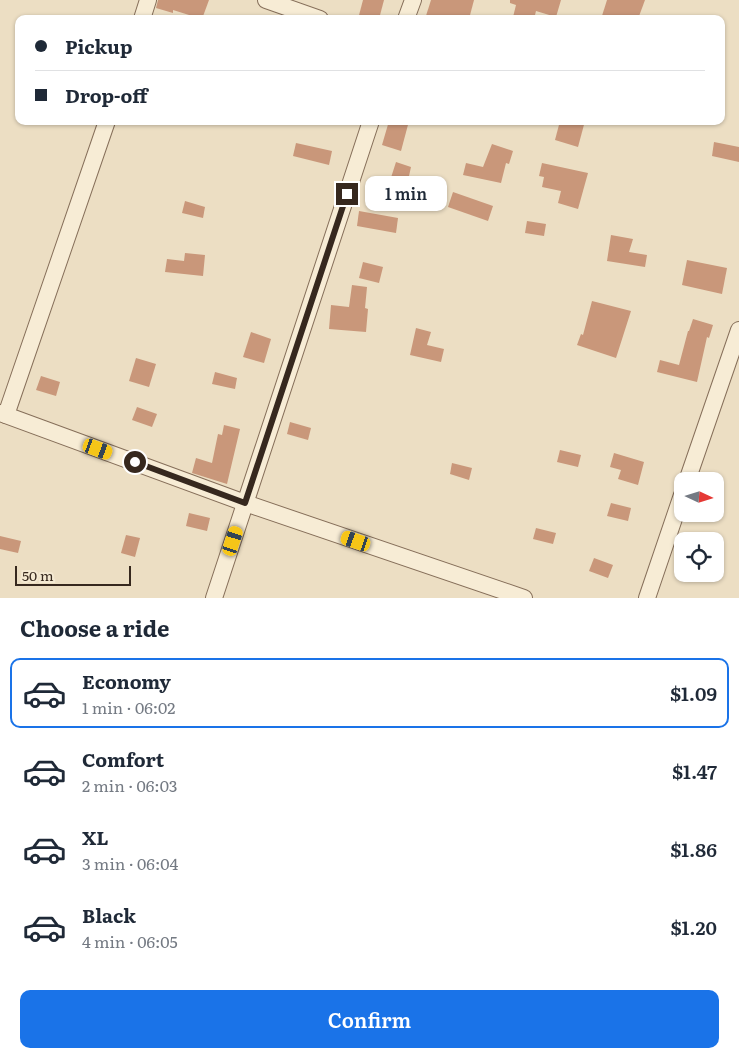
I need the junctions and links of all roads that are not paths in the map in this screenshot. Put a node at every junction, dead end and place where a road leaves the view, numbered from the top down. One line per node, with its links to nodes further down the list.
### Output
1 (148, 0): 4 (street)
2 (266, 0): 5 (street)
3 (413, 0): 6 (street)
4 (143, 15)
5 (309, 15)
6 (407, 15)
7 (106, 125): 10 (street)
8 (370, 125): 12 (street)
9 (739, 330): 11 (street)
10 (3, 414): 12 (street)
11 (690, 472)
12 (245, 503): 14 (street); 15 (street)
13 (674, 519): 16 (street)
14 (214, 598)
15 (524, 598)
16 (647, 598)

